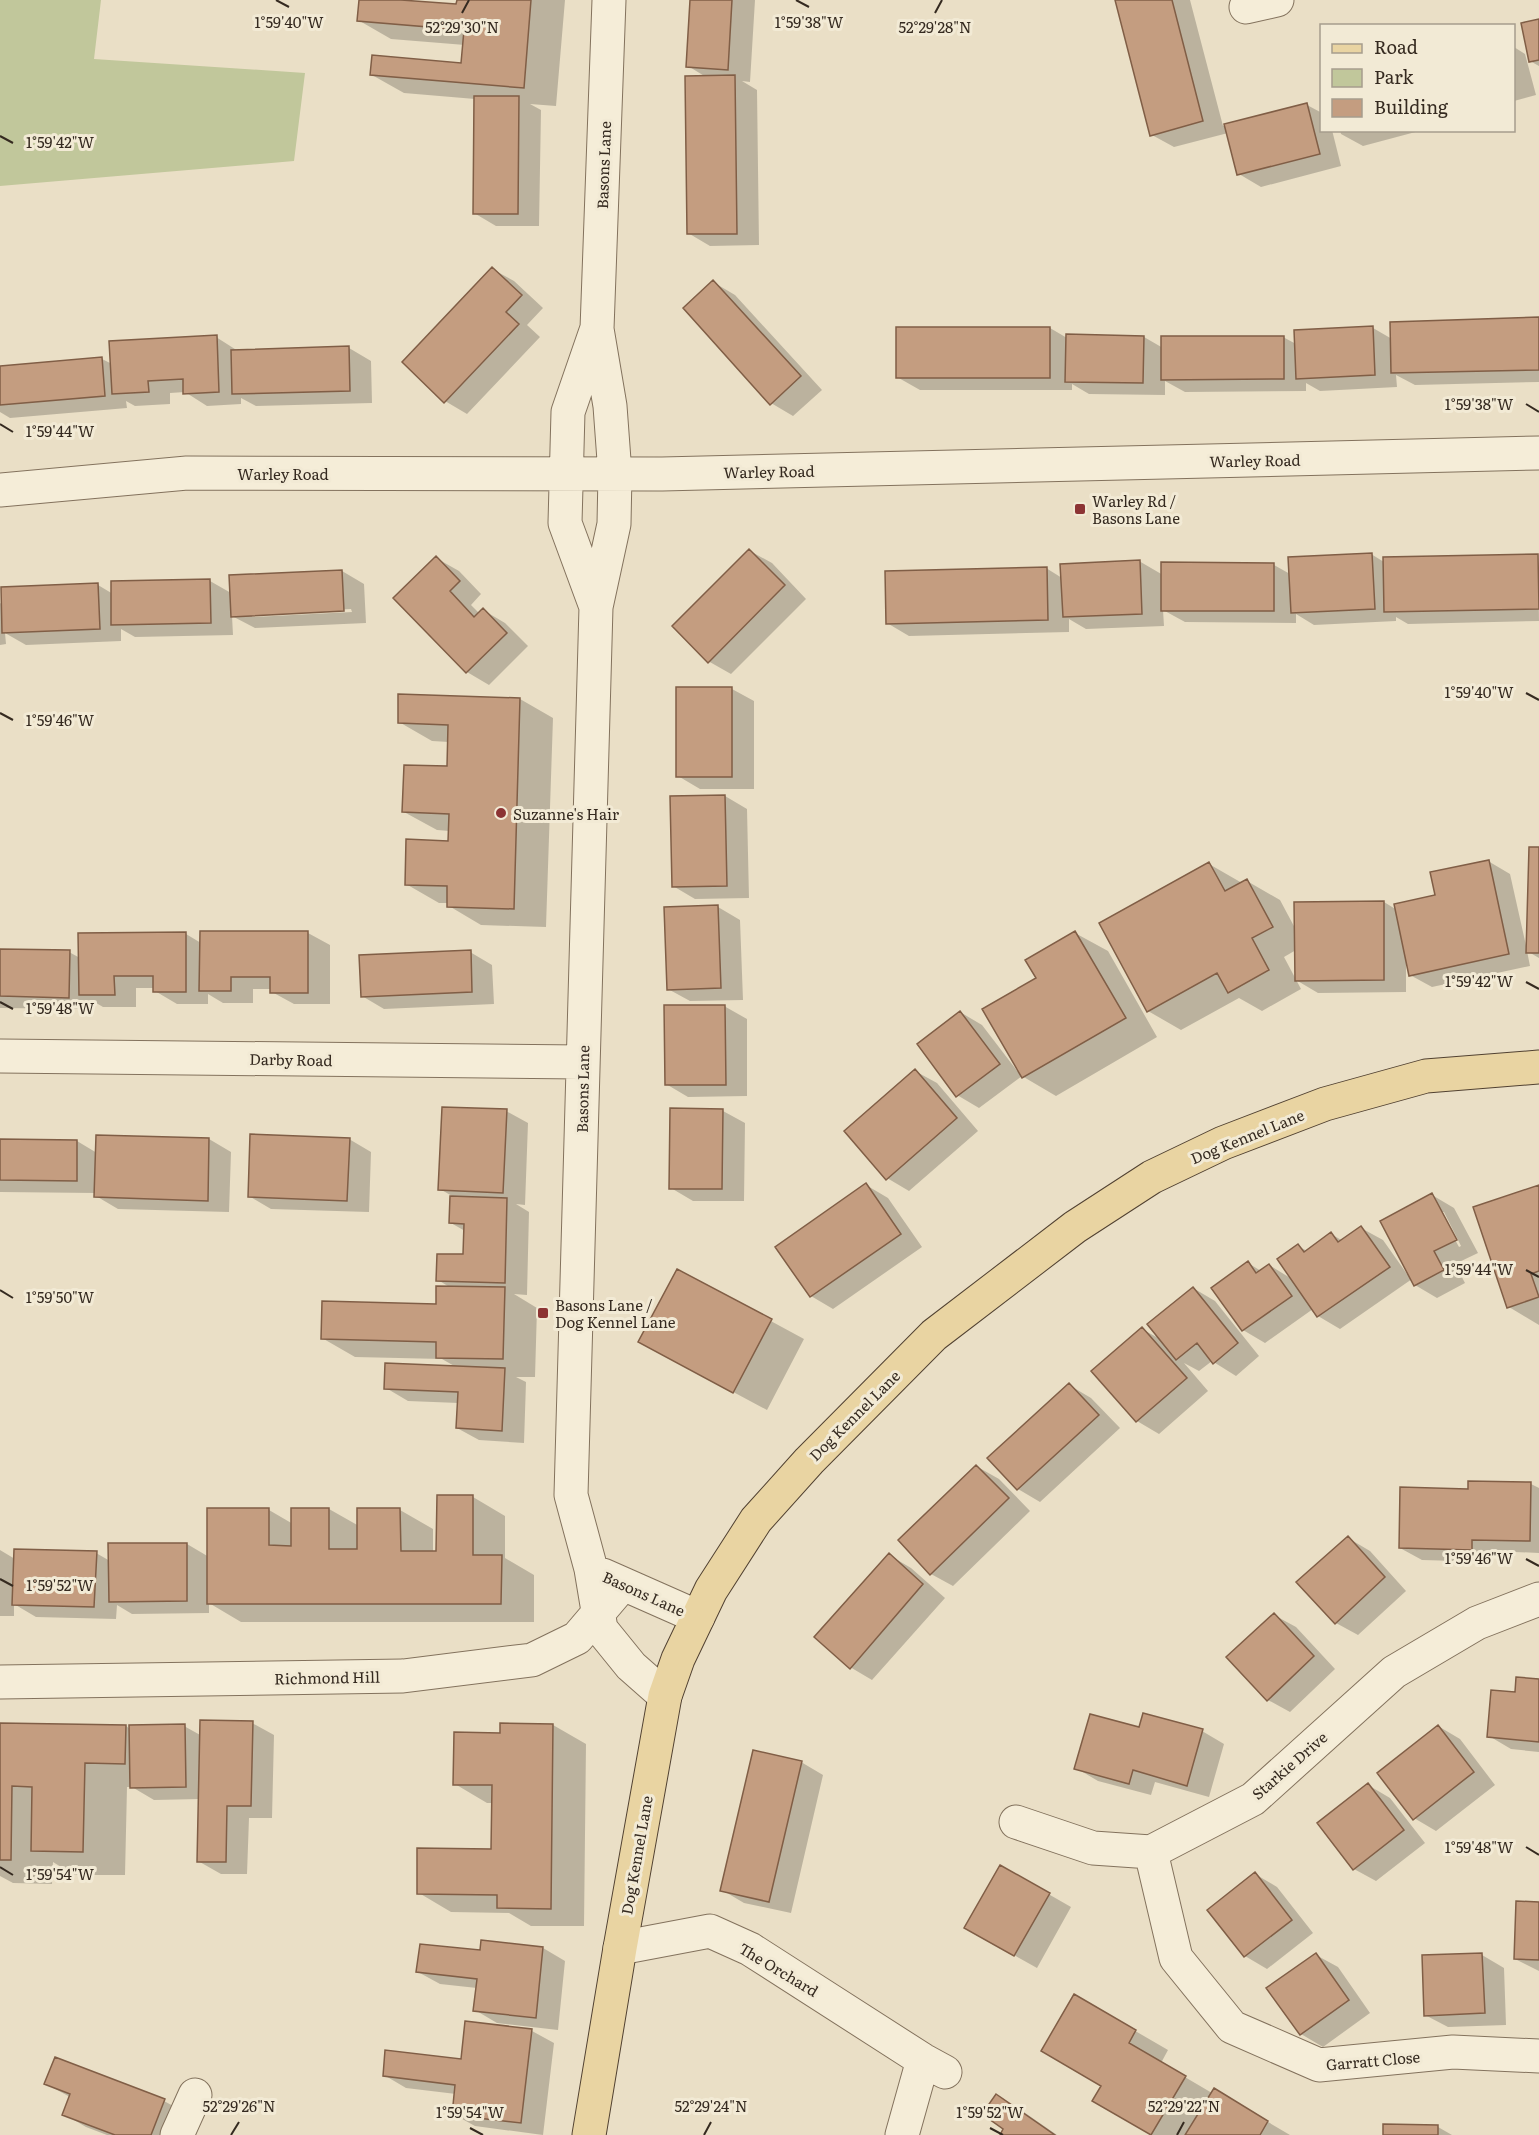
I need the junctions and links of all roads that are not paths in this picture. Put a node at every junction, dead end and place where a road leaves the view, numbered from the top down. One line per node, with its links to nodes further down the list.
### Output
1 (609, 0): 2 (street, Basons Lane)
2 (597, 329): 4 (street, Basons Lane); 5 (street, Basons Lane)
3 (1539, 453): 5 (street, Warley Road)
4 (566, 473): 5 (street, Warley Road); 6 (street, Warley Road); 7 (street, Basons Lane)
5 (615, 474): 7 (street, Basons Lane)
6 (0, 490)
7 (596, 607): 9 (street, Basons Lane)
8 (0, 1056): 9 (street, Darby Road)
9 (582, 1062): 11 (street, Basons Lane)
10 (1539, 1067): 15 (main road, Dog Kennel Lane)
11 (591, 1569): 12 (street, Basons Lane); 14 (street, Basons Lane)
12 (623, 1584): 14 (street, Richmond Hill); 15 (street, Basons Lane)
13 (1539, 1599): 19 (street, Starkie Drive)
14 (598, 1614): 16 (street, Richmond Hill); 17 (street, Basons Lane)
15 (698, 1617): 17 (main road, Dog Kennel Lane)
16 (0, 1682)
17 (665, 1696): 20 (main road, Dog Kennel Lane)
18 (1016, 1822): 19 (street)
19 (1151, 1852): 21 (street, Garratt Close)
20 (620, 1948): 24 (main road, Dog Kennel Lane); 25 (street, The Orchard)
21 (1539, 2056)
22 (195, 2095): 23 (street)
23 (177, 2135)
24 (589, 2135)
25 (902, 2135)

